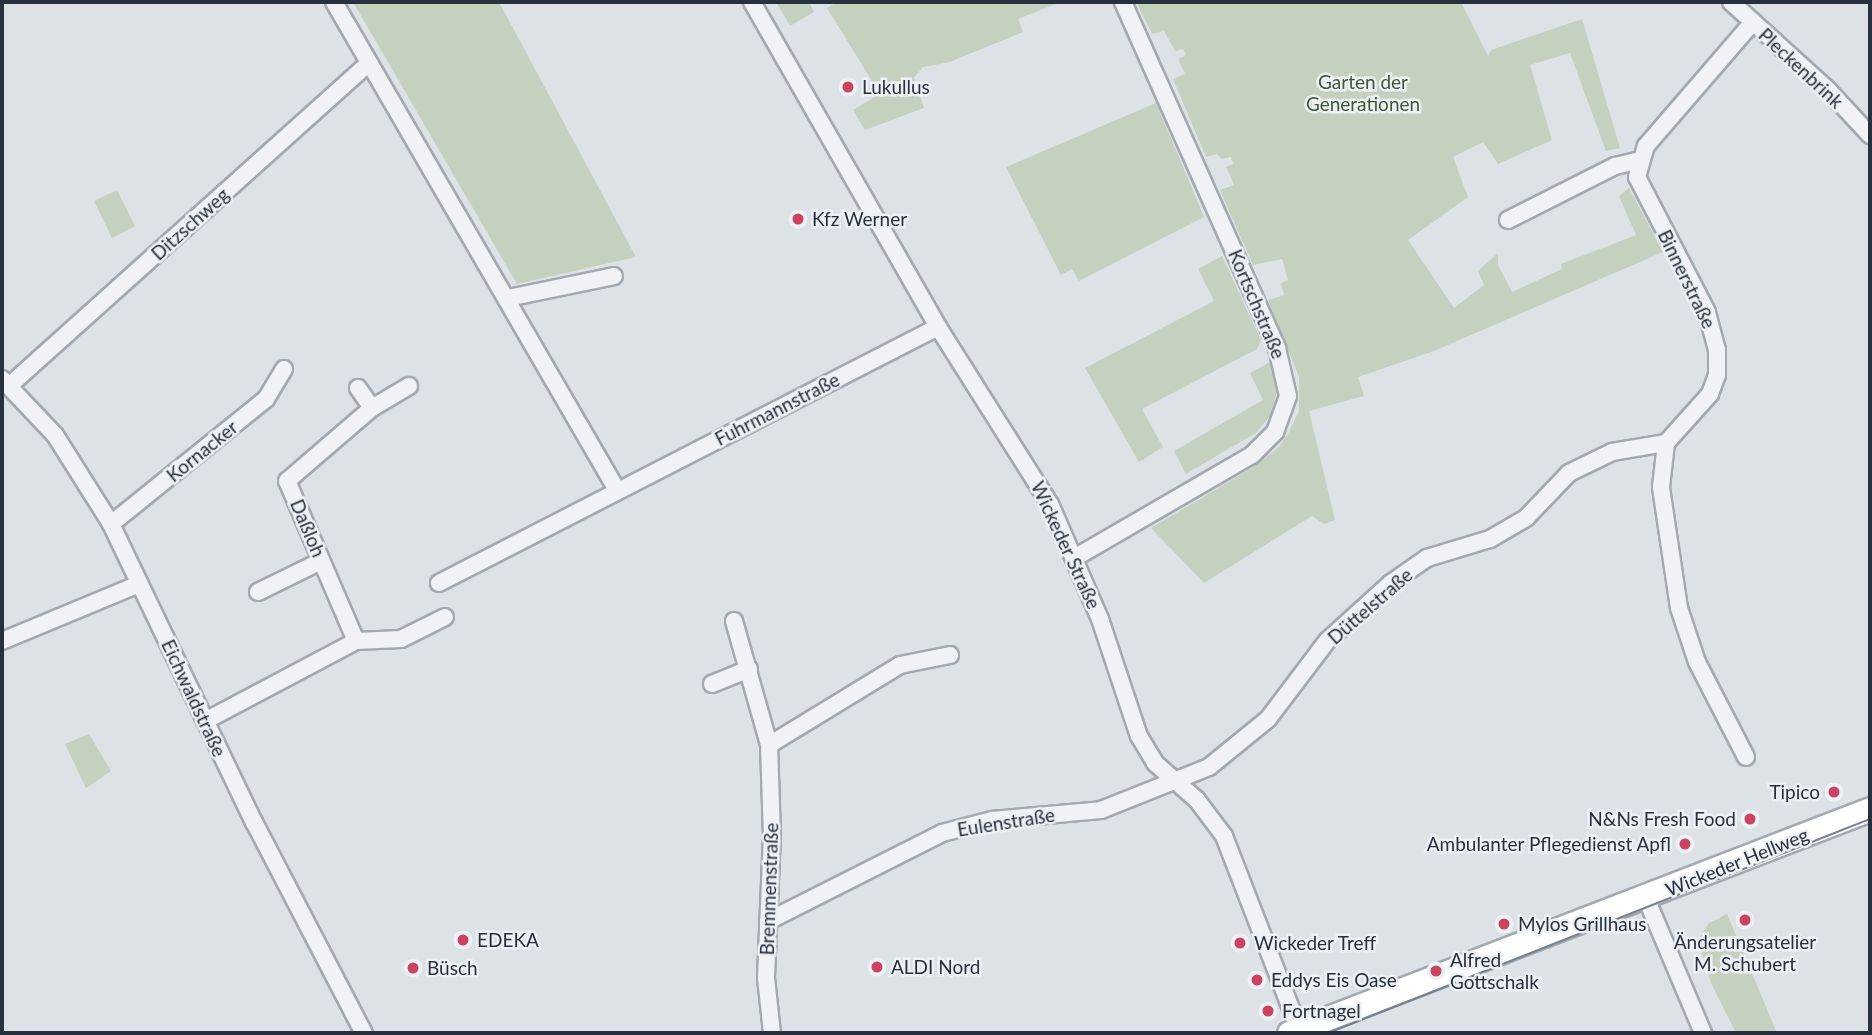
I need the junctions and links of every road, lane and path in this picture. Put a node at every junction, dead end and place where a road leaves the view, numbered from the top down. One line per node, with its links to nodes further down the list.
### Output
1 (334, 2): 6 (street)
2 (752, 2): 12 (street, Wickeder Straße)
3 (1123, 2): 21 (street, Kortschstraße)
4 (1731, 2): 5 (street, Pleckenbrink)
5 (1753, 22): 7 (street, Pleckenbrink); 8 (street)
6 (369, 63): 11 (street); 14 (street, Ditzschweg)
7 (1870, 135)
8 (1640, 160): 9 (street); 18 (street, Binnerstraße)
9 (1508, 220)
10 (614, 276): 11 (street)
11 (508, 298): 19 (street)
12 (938, 327): 19 (street, Fuhrmannstraße); 21 (street, Wickeder Straße)
13 (284, 369): 20 (street, Kornacker)
14 (6, 382): 20 (street, Eichwaldstraße)
15 (409, 386): 17 (street, Daßloh)
16 (358, 388): 17 (street)
17 (372, 408): 22 (street, Daßloh)
18 (1666, 443): 35 (street); 36 (street, Düttelstraße)
19 (617, 490): 23 (street, Fuhrmannstraße)
20 (111, 524): 24 (street, Eichwaldstraße)
21 (1076, 557): 36 (street, Wickeder Straße)
22 (321, 561): 25 (street); 29 (street, Daßloh)
23 (439, 583)
24 (139, 584): 28 (street); 33 (street, Eichwaldstraße)
25 (258, 592)
26 (445, 617): 29 (street)
27 (734, 621): 31 (street, Bremmenstraße)
28 (2, 641)
29 (356, 641): 33 (street)
30 (950, 655): 34 (street)
31 (749, 669): 32 (street); 34 (street, Bremmenstraße)
32 (712, 684)
33 (205, 721): 41 (street, Eichwaldstraße)
34 (769, 745): 39 (street, Bremmenstraße)
35 (1746, 757)
36 (1177, 782): 39 (street, Eulenstraße); 40 (street, Wickeder Straße)
37 (1870, 808): 38 (main road, Wickeder Hellweg)
38 (1646, 898): 40 (main road, Wickeder Hellweg); 43 (street)
39 (768, 921): 42 (street, Bremmenstraße)
40 (1294, 1031)
41 (364, 1033)
42 (772, 1033)
43 (1703, 1033)

